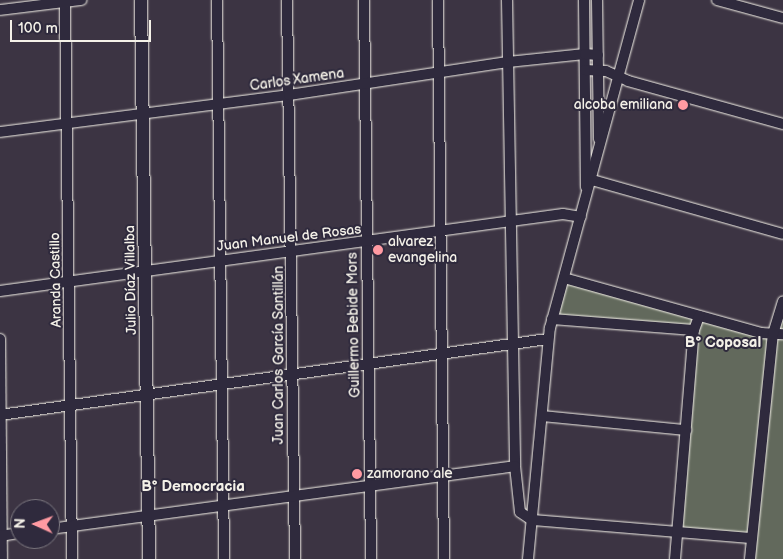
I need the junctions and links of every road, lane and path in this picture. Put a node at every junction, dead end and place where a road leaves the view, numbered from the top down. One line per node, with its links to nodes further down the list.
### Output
1 (82, 0): 12 (street)
2 (142, 0): 25 (street, Julio Díaz Villalba)
3 (218, 0): 24 (street)
4 (287, 0): 23 (street, Juan Carlos García Santillán)
5 (364, 0): 22 (street, Guillermo Bebide Mors)
6 (438, 0): 20 (street)
7 (506, 0): 17 (street)
8 (584, 0): 15 (street)
9 (596, 0): 16 (street)
10 (639, 0): 21 (street)
11 (718, 0): 14 (street)
12 (65, 1): 13 (street); 26 (street, Aranda Castillo)
13 (0, 10)
14 (783, 18)
15 (585, 54): 16 (street, Carlos Xamena); 17 (street, Carlos Xamena); 18 (street)
16 (598, 55): 19 (street)
17 (508, 62): 20 (street, Carlos Xamena); 33 (street)
18 (585, 70): 19 (street); 31 (street)
19 (598, 70): 21 (street); 29 (street)
20 (438, 73): 22 (street, Carlos Xamena); 34 (street)
21 (619, 78): 27 (street); 29 (street)
22 (366, 84): 23 (street, Carlos Xamena); 36 (street, Guillermo Bebide Mors)
23 (289, 95): 24 (street, Carlos Xamena); 37 (street, Juan Carlos García Santillán)
24 (219, 103): 25 (street, Carlos Xamena); 38 (street)
25 (143, 113): 26 (street, Carlos Xamena); 39 (street, Julio Díaz Villalba)
26 (68, 123): 28 (street, Carlos Xamena); 41 (street, Aranda Castillo)
27 (783, 124)
28 (0, 132)
29 (599, 152): 30 (street)
30 (592, 180): 31 (street); 35 (street)
31 (586, 201): 32 (street)
32 (581, 217): 33 (street, Juan Manuel de Rosas); 40 (street)
33 (511, 221): 34 (street, Juan Manuel de Rosas); 50 (street)
34 (441, 232): 36 (street, Juan Manuel de Rosas); 51 (street)
35 (783, 234)
36 (366, 242): 37 (street, Juan Manuel de Rosas); 52 (street, Guillermo Bebide Mors)
37 (292, 251): 38 (street, Juan Manuel de Rosas); 53 (street, Juan Carlos García Santillán)
38 (220, 260): 39 (street, Juan Manuel de Rosas); 54 (street)
39 (146, 271): 41 (street, Juan Manuel de Rosas); 55 (street, Julio Díaz Villalba)
40 (564, 278): 44 (street); 45 (street)
41 (70, 280): 42 (street, Juan Manuel de Rosas); 56 (street, Aranda Castillo)
42 (0, 291)
43 (783, 302): 47 (street)
44 (699, 316): 46 (street); 47 (street)
45 (552, 319): 46 (street); 48 (street)
46 (694, 330): 59 (street)
47 (778, 334): 71 (street)
48 (548, 339): 50 (street); 58 (street)
49 (0, 340): 57 (street)
50 (512, 343): 51 (street); 60 (street)
51 (442, 354): 52 (street); 61 (street)
52 (368, 363): 53 (street); 62 (street, Guillermo Bebide Mors)
53 (292, 374): 54 (street); 63 (street, Juan Carlos García Santillán)
54 (222, 383): 55 (street); 64 (street)
55 (147, 394): 56 (street); 65 (street, Julio Díaz Villalba)
56 (72, 404): 57 (street); 67 (street, Aranda Castillo)
57 (1, 415): 70 (street)
58 (542, 416): 59 (street); 66 (street)
59 (686, 430): 69 (street)
60 (515, 466): 61 (street); 66 (street)
61 (443, 476): 62 (street); 78 (street)
62 (370, 486): 63 (street); 77 (street, Guillermo Bebide Mors)
63 (293, 496): 64 (street); 76 (street, Juan Carlos García Santillán)
64 (223, 505): 65 (street); 75 (street)
65 (148, 515): 67 (street); 74 (street, Julio Díaz Villalba)
66 (532, 520): 69 (street); 79 (street)
67 (72, 526): 68 (street); 73 (street, Aranda Castillo)
68 (60, 528)
69 (678, 532): 71 (street); 80 (street)
70 (1, 536): 72 (street)
71 (751, 538): 81 (street)
72 (2, 559)
73 (72, 559)
74 (149, 559)
75 (224, 559)
76 (295, 559)
77 (371, 559)
78 (444, 559)
79 (528, 559)
80 (675, 559)
81 (750, 559)

